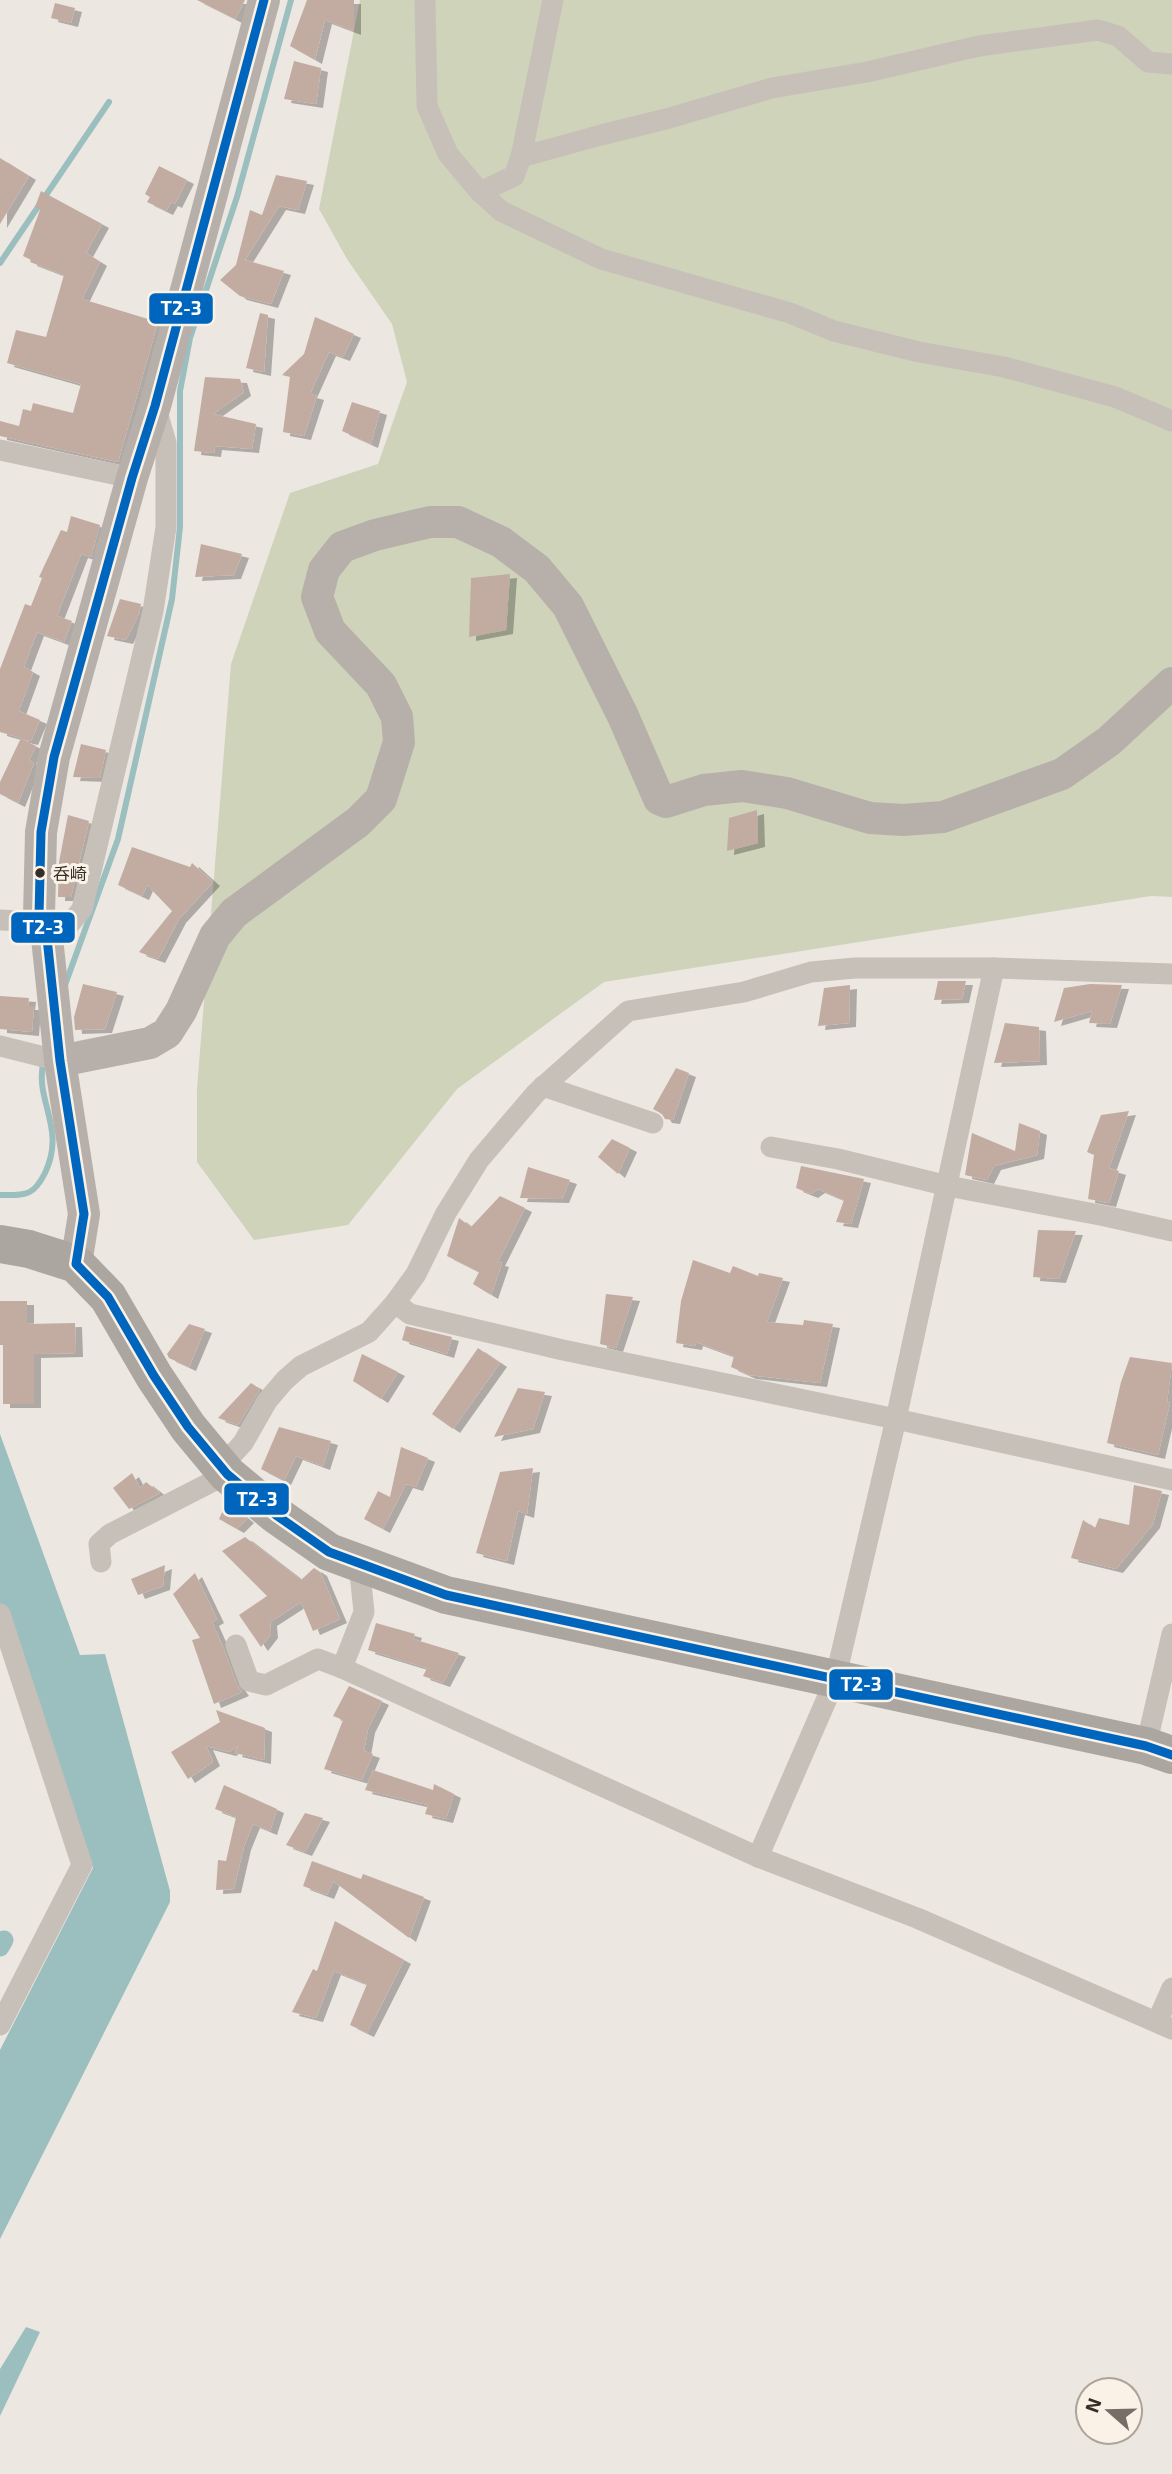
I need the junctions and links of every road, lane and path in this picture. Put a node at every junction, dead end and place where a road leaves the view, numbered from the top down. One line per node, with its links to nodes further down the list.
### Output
1 (264, 0): 7 (street)
2 (425, 0): 6 (street)
3 (553, 0): 5 (street)
4 (1172, 64): 5 (street)
5 (521, 157): 6 (street)
6 (480, 192): 8 (street)
7 (155, 406): 10 (street); 13 (street)
8 (1169, 413)
9 (0, 450): 10 (street)
10 (132, 478): 13 (street)
11 (1172, 683): 17 (street)
12 (0, 920): 13 (street)
13 (44, 930): 17 (street)
14 (994, 968): 15 (street); 18 (street); 21 (street)
15 (1172, 974)
16 (0, 1046): 17 (street)
17 (52, 1055): 24 (street)
18 (544, 1086): 19 (street); 25 (street)
19 (653, 1123)
20 (771, 1147): 21 (street)
21 (948, 1186): 22 (street); 26 (street)
22 (1172, 1231)
23 (0, 1244): 24 (highway)
24 (76, 1264): 27 (highway)
25 (395, 1303): 26 (street); 27 (street)
26 (896, 1419): 28 (street); 35 (street)
27 (224, 1470): 29 (street); 30 (highway)
28 (1172, 1480)
29 (101, 1562)
30 (359, 1564): 34 (street); 35 (highway)
31 (0, 1614): 39 (street)
32 (1172, 1634): 36 (street)
33 (236, 1645): 34 (street)
34 (342, 1668): 37 (street)
35 (835, 1680): 36 (highway); 37 (street)
36 (1159, 1751)
37 (758, 1857): 40 (street)
38 (1172, 1988): 40 (street)
39 (0, 2025)
40 (1164, 2025)

